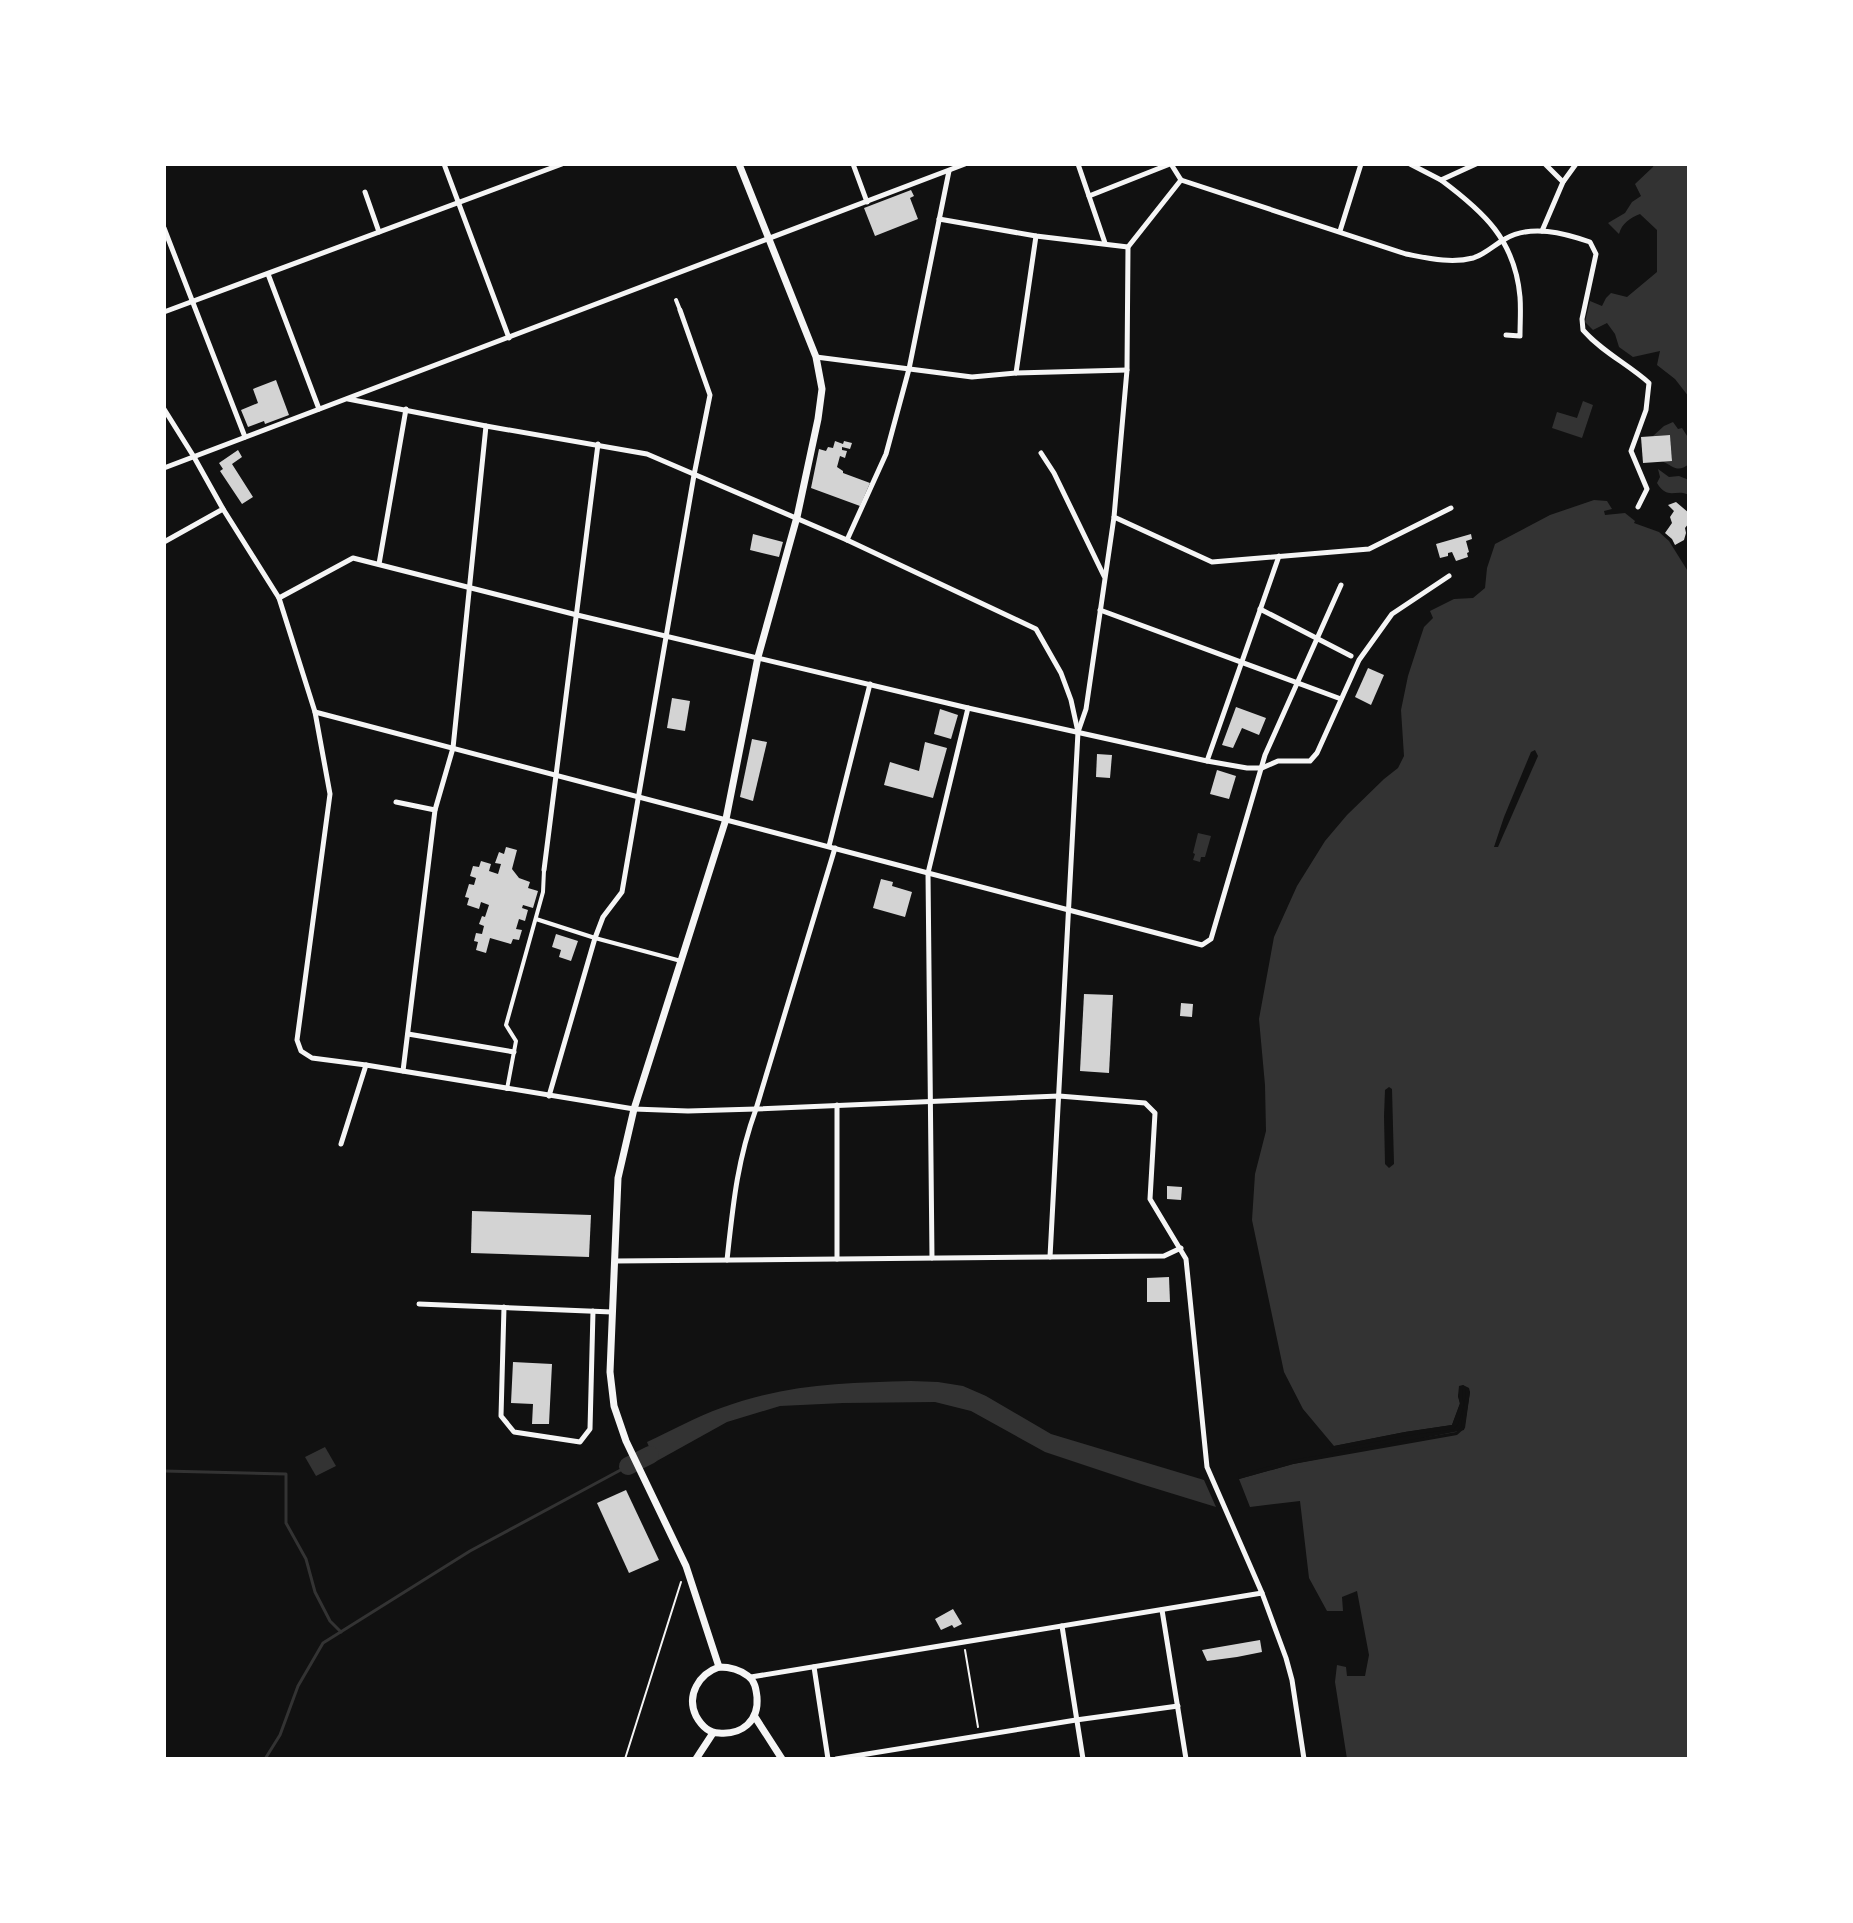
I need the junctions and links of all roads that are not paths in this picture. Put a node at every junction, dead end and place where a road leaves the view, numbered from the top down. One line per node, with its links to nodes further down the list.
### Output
1 (444, 164): 20 (street)
2 (562, 164): 20 (street)
3 (739, 164): 27 (street)
4 (853, 164): 19 (street)
5 (965, 164): 13 (street)
6 (1078, 164): 18 (street)
7 (1170, 164): 14 (street); 18 (street)
8 (1361, 164): 23 (street)
9 (1410, 164): 15 (street)
10 (1476, 164): 15 (street)
11 (1545, 164): 16 (street)
12 (1576, 164): 16 (street)
13 (950, 170): 19 (street); 21 (street)
14 (1181, 180): 23 (street); 30 (street)
15 (1441, 180): 28 (street)
16 (1563, 182): 24 (street)
17 (365, 192): 25 (street)
18 (1089, 196): 29 (street)
19 (867, 202): 27 (street)
20 (458, 203): 25 (street); 37 (street)
21 (939, 219): 26 (street); 39 (street)
22 (164, 228): 33 (street)
23 (1340, 231): 28 (street)
24 (1542, 231): 28 (street); 53 (street)
25 (379, 232): 31 (street)
26 (1036, 236): 29 (street); 41 (street)
27 (769, 239): 37 (street); 38 (street)
28 (1503, 240): 36 (street)
29 (1105, 243): 30 (street)
30 (1128, 247): 40 (street)
31 (268, 274): 33 (street); 44 (street)
32 (676, 300): 34 (street)
33 (194, 302): 35 (street); 47 (street)
34 (680, 310): 52 (street)
35 (164, 312)
36 (1506, 335)
37 (509, 338): 42 (street)
38 (816, 357): 39 (street); 56 (street)
39 (909, 369): 41 (street); 58 (street)
40 (1127, 370): 41 (street); 57 (street)
41 (1016, 373)
42 (347, 399): 44 (street); 45 (street)
43 (164, 409): 50 (street)
44 (319, 409): 47 (street)
45 (406, 409): 46 (street); 61 (street)
46 (486, 426): 48 (street); 65 (street)
47 (245, 437): 50 (street)
48 (598, 444): 52 (street); 69 (street)
49 (1041, 453): 62 (street)
50 (194, 457): 51 (street); 55 (street)
51 (164, 468)
52 (694, 475): 56 (street); 70 (street)
53 (1638, 507)
54 (1451, 508): 60 (street)
55 (223, 509): 59 (street); 66 (street)
56 (797, 517): 58 (street); 73 (street)
57 (1114, 517): 60 (street); 62 (street)
58 (847, 540): 81 (street)
59 (164, 542)
60 (1279, 556): 67 (street)
61 (379, 564): 65 (street); 66 (street)
62 (1104, 576): 68 (street)
63 (1449, 576): 74 (street)
64 (1341, 585): 71 (street)
65 (470, 587): 69 (street); 82 (street)
66 (279, 598): 80 (street)
67 (1260, 609): 71 (street); 75 (street)
68 (1100, 610): 75 (street); 81 (street)
69 (577, 615): 70 (street); 85 (street)
70 (667, 636): 73 (street); 86 (street)
71 (1317, 638): 72 (street); 76 (street)
72 (1351, 656): 74 (street)
73 (758, 657): 77 (street); 89 (street)
74 (1359, 660): 78 (street)
75 (1242, 662): 76 (street); 83 (street)
76 (1297, 683): 78 (street); 84 (street)
77 (870, 684): 79 (street); 90 (street)
78 (1341, 699): 84 (street)
79 (968, 708): 81 (street); 92 (street)
80 (315, 712): 82 (street); 99 (street)
81 (1078, 732): 83 (street); 93 (street)
82 (453, 748): 85 (street); 88 (street)
83 (1207, 761): 84 (street)
84 (1262, 768): 93 (street)
85 (555, 776): 86 (street); 91 (street)
86 (640, 797): 89 (street); 95 (street)
87 (396, 802): 88 (street)
88 (435, 810): 97 (street)
89 (726, 819): 90 (street); 106 (street)
90 (832, 847): 92 (street); 107 (street)
91 (544, 870): 94 (street)
92 (928, 873): 93 (street); 104 (street)
93 (1067, 910): 103 (street)
94 (536, 919): 95 (street); 98 (street)
95 (595, 938): 96 (street); 102 (street)
96 (681, 961)
97 (408, 1034): 98 (street); 100 (street)
98 (514, 1052): 101 (street)
99 (366, 1065): 100 (street); 108 (street)
100 (403, 1071): 101 (street)
101 (507, 1089): 102 (street)
102 (549, 1096): 106 (street)
103 (1059, 1096): 104 (street); 109 (street); 110 (street)
104 (929, 1101): 105 (street); 111 (street)
105 (837, 1105): 107 (street); 112 (street)
106 (634, 1109): 107 (street); 114 (street)
107 (756, 1109): 113 (street)
108 (341, 1144)
109 (1181, 1248): 110 (street); 119 (street)
110 (1050, 1257): 111 (street)
111 (932, 1258): 112 (street)
112 (837, 1259): 113 (street)
113 (727, 1260): 114 (street)
114 (615, 1261): 118 (street)
115 (419, 1304): 116 (street)
116 (504, 1307): 117 (street); 117 (street)
117 (593, 1311): 118 (street)
118 (612, 1312): 122 (street)
119 (1262, 1593): 120 (street); 135 (street)
120 (1162, 1610): 121 (street); 125 (street)
121 (1062, 1626): 123 (street); 127 (street)
122 (719, 1667): 124 (street); 128 (street)
123 (814, 1667): 124 (street); 131 (street)
124 (751, 1677): 126 (street)
125 (1178, 1706): 127 (street); 134 (street)
126 (755, 1717): 128 (street); 130 (street)
127 (1076, 1720): 132 (street); 133 (street)
128 (713, 1733): 129 (street)
129 (696, 1759)
130 (782, 1759)
131 (828, 1759)
132 (836, 1759)
133 (1083, 1759)
134 (1186, 1759)
135 (1304, 1759)

